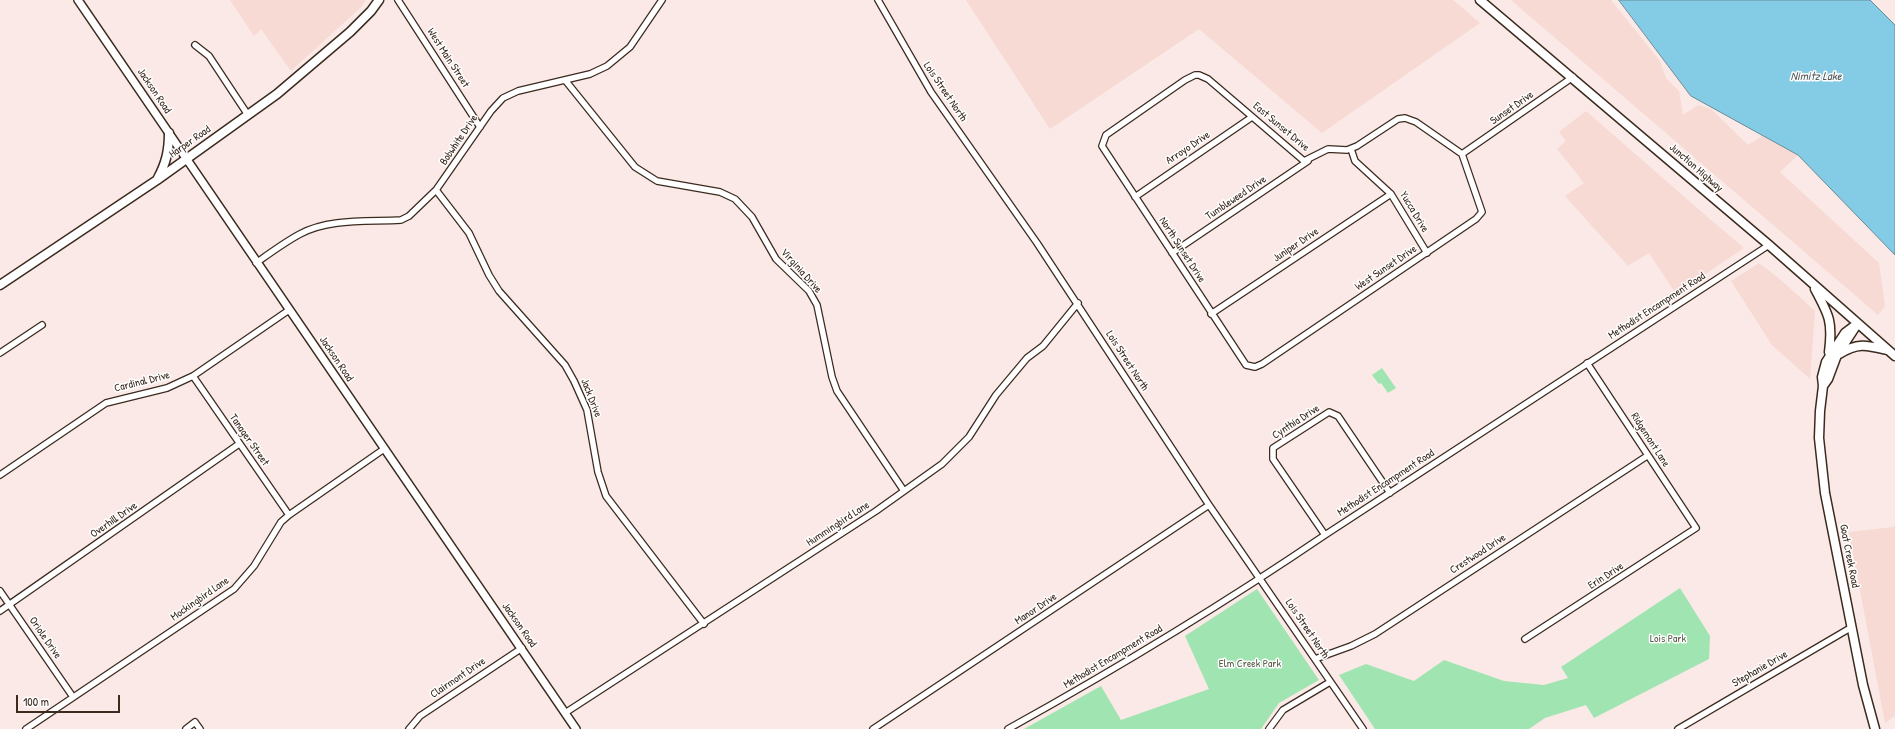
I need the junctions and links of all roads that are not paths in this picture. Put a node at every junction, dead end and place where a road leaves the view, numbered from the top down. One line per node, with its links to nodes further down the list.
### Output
1 (78, 0): 13 (street, Jackson Road)
2 (378, 0): 10 (main road, Harper Road)
3 (398, 0): 12 (street, West Main Street)
4 (662, 0): 9 (street, Bobwhite Drive)
5 (878, 0): 29 (street, Lois Street North)
6 (1480, 0): 8 (main road, Junction Highway)
7 (195, 45): 10 (street)
8 (1573, 77): 16 (street, Sunset Drive); 23 (main road, Junction Highway)
9 (565, 80): 12 (street, Bobwhite Drive); 46 (street, Virginia Drive)
10 (248, 116): 17 (main road, Harper Road)
11 (1252, 117): 14 (street, East Sunset Drive); 18 (street, East Sunset Drive); 22 (street, Arroyo Drive)
12 (480, 127): 20 (street, Bobwhite Drive)
13 (169, 133): 17 (street, Jackson Road); 19 (main road)
14 (1102, 146): 22 (street, North Sunset Drive)
15 (1351, 149): 16 (street); 18 (street, East Sunset Drive); 21 (street, Yucca Drive)
16 (1462, 154): 25 (street, West Sunset Drive)
17 (187, 159): 19 (main road, Harper Road); 26 (street, Jackson Road)
18 (1311, 159): 24 (street, Tumbleweed Drive)
19 (157, 180): 28 (main road, Harper Road)
20 (436, 190): 26 (street, Bobwhite Drive); 56 (street, Jack Drive)
21 (1391, 194): 25 (street, Yucca Drive); 31 (street, Juniper Drive)
22 (1135, 196): 24 (street, North Sunset Drive)
23 (1769, 245): 27 (main road, Junction Highway); 38 (street, Methodist Encampment Road)
24 (1172, 253): 31 (street, North Sunset Drive)
25 (1427, 253): 39 (street, West Sunset Drive)
26 (256, 263): 30 (street, Jackson Road)
27 (1812, 283): 32 (main road, Junction Highway); 37 (main road)
28 (0, 285)
29 (1078, 303): 46 (street, Hummingbird Lane); 48 (street, Lois Street North)
30 (289, 310): 40 (street, Cardinal Drive); 43 (street, Jackson Road)
31 (1211, 314): 39 (street, North Sunset Drive)
32 (1857, 324): 35 (main road, Junction Highway); 36 (main road, Goat Creek Road); 37 (main road, Goat Creek Road)
33 (42, 325): 34 (street)
34 (0, 353)
35 (1892, 353): 36 (main road)
36 (1837, 355): 41 (main road, Goat Creek Road)
37 (1828, 356): 41 (main road, Goat Creek Road)
38 (1587, 363): 44 (street, Ridgemont Lane); 47 (street, Methodist Encampment Road)
39 (1246, 365)
40 (193, 376): 42 (street, Tanager Street); 45 (street, Cardinal Drive)
41 (1823, 386): 57 (main road, Goat Creek Road)
42 (240, 444): 49 (street, Tanager Street); 54 (street, Overhill Drive)
43 (384, 449): 49 (street, Mockingbird Lane); 59 (street, Jackson Road)
44 (1647, 456): 50 (street, Ridgemont Lane); 60 (street, Crestwood Drive)
45 (0, 475)
46 (904, 491): 56 (street, Hummingbird Lane)
47 (1390, 493): 51 (street, Methodist Encampment Road); 51 (street, Cynthia Drive)
48 (1209, 505): 52 (street, Lois Street North); 69 (street, Manor Drive)
49 (289, 515): 62 (street, Mockingbird Lane)
50 (1696, 528): 58 (street, Erin Drive)
51 (1324, 535): 52 (street, Methodist Encampment Road)
52 (1261, 579): 60 (street, Lois Street North); 70 (street, Methodist Encampment Road)
53 (0, 591): 54 (street, Oriole Drive)
54 (9, 605): 55 (street, Overhill Drive); 62 (street, Oriole Drive)
55 (0, 611)
56 (704, 624): 63 (street, Hummingbird Lane)
57 (1852, 627): 73 (street, Stephanie Drive); 74 (main road, Goat Creek Road)
58 (1525, 639)
59 (522, 648): 63 (street, Jackson Road); 67 (street, Clairmont Drive)
60 (1315, 659): 61 (street, Lois Street North)
61 (1330, 682): 71 (street); 72 (street, Lois Street North)
62 (73, 697): 64 (street, Mockingbird Lane)
63 (565, 714): 68 (street, Jackson Road)
64 (26, 729)
65 (186, 729): 66 (street)
66 (200, 729)
67 (409, 729)
68 (576, 729)
69 (874, 729)
70 (1008, 729)
71 (1269, 729)
72 (1363, 729)
73 (1678, 729)
74 (1875, 729)

